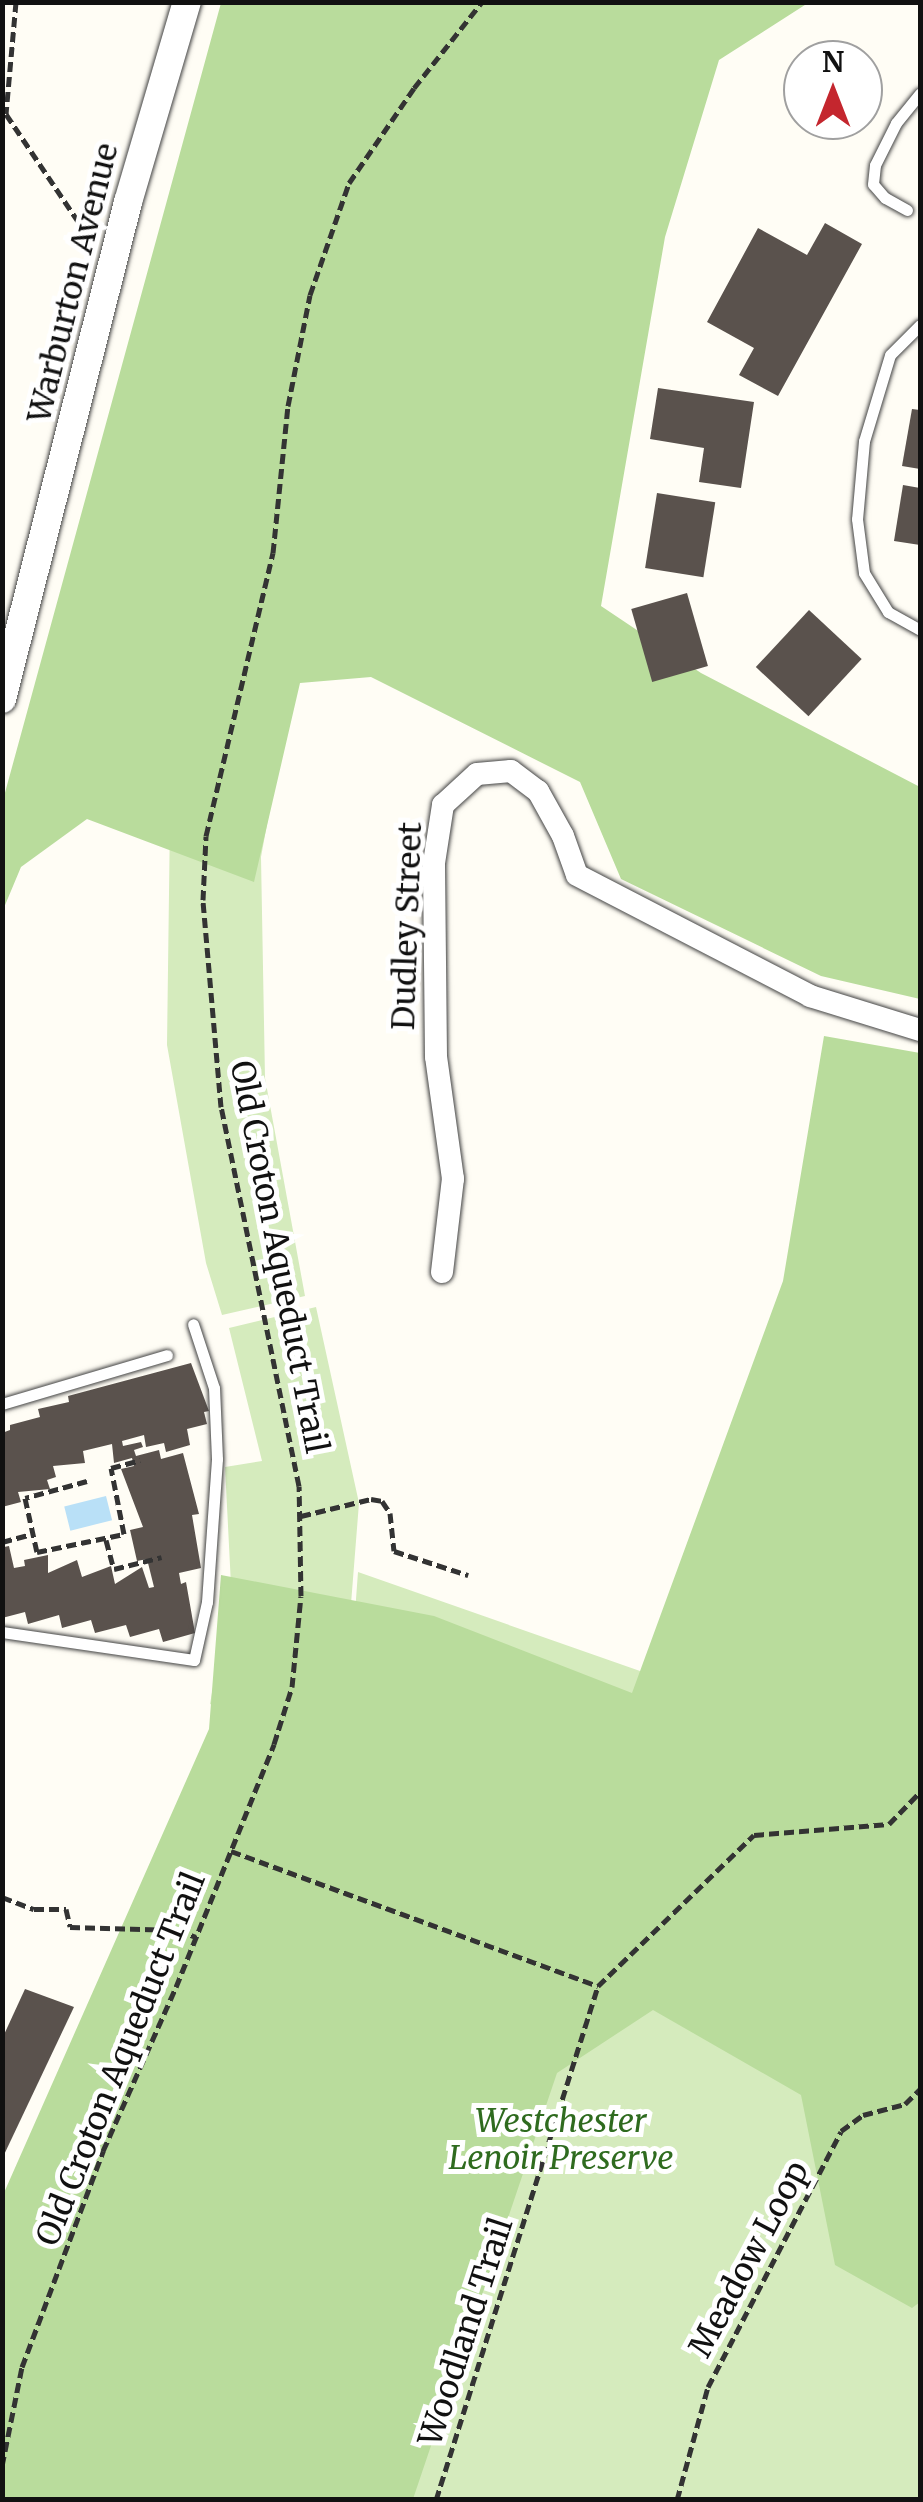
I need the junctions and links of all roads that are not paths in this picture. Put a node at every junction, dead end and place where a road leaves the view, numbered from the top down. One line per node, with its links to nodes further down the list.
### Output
1 (187, 2): 6 (street, Warburton Avenue)
2 (920, 93): 3 (lane)
3 (906, 210)
4 (920, 326): 5 (lane)
5 (920, 630)
6 (2, 699)
7 (920, 1030): 8 (street, Dudley Street)
8 (442, 1272)
9 (193, 1324): 12 (lane)
10 (167, 1354): 11 (lane)
11 (2, 1404)
12 (2, 1632)

